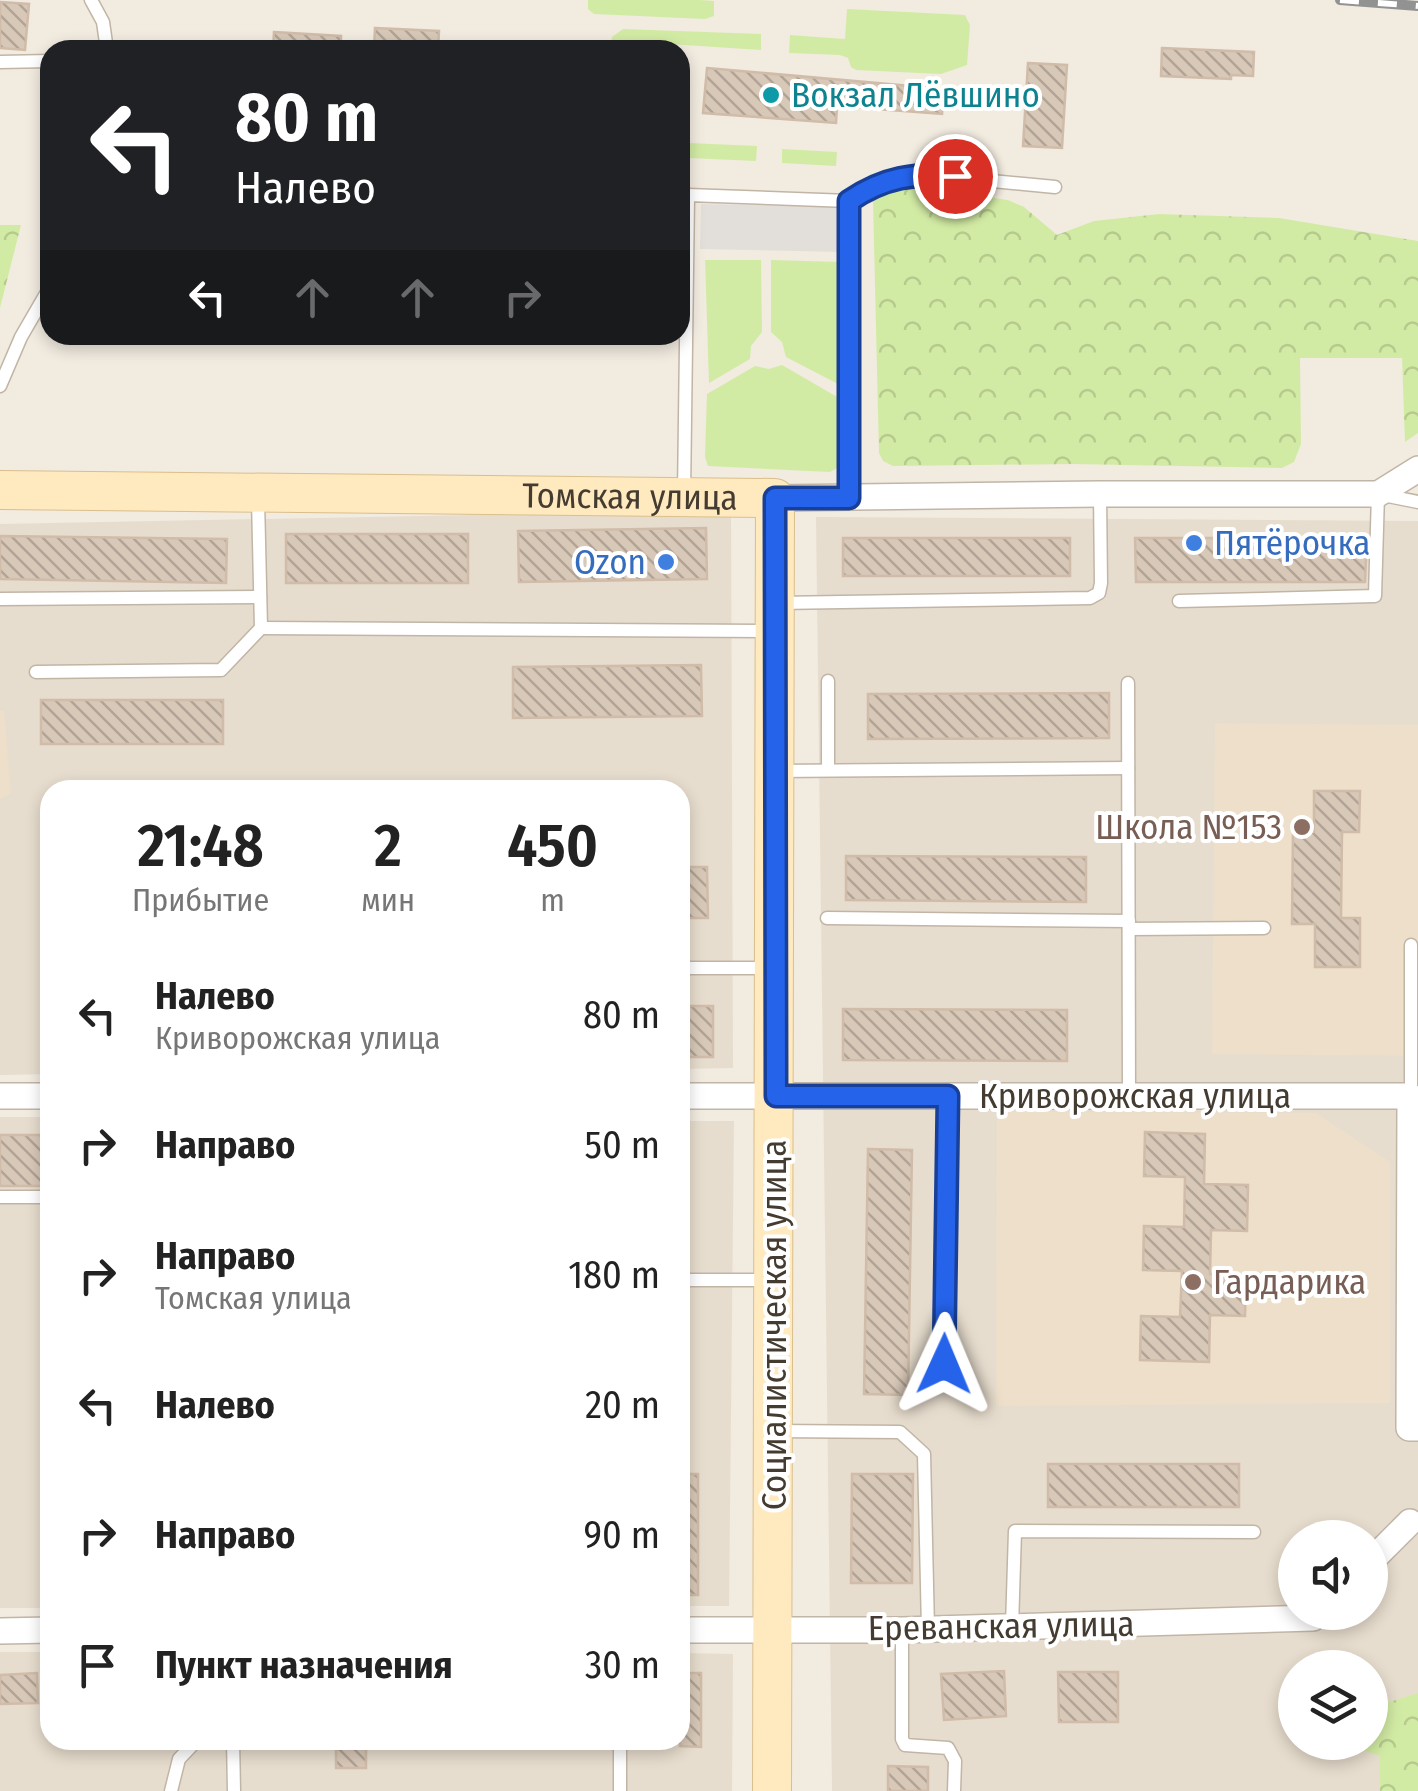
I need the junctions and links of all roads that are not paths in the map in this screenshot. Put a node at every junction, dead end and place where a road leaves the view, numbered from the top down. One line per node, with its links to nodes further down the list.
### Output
1 (91, 0): 2 (lane)
2 (106, 40)
3 (40, 60): 4 (lane)
4 (0, 62)
5 (1055, 186): 7 (lane)
6 (690, 195): 7 (lane)
7 (849, 201): 18 (lane)
8 (40, 304): 10 (lane)
9 (686, 345): 16 (lane)
10 (0, 386)
11 (1418, 469): 15 (street)
12 (0, 490): 13 (street, Томская улица)
13 (258, 493): 16 (street, Томская улица); 20 (lane)
14 (1100, 494): 15 (street, Томская улица); 18 (street, Томская улица); 23 (lane)
15 (1378, 494): 19 (lane); 22 (lane)
16 (684, 497): 17 (street, Томская улица)
17 (775, 498): 18 (street, Томская улица); 23 (street, Социалистическая улица)
18 (849, 498)
19 (1418, 502)
20 (260, 597): 21 (lane); 24 (lane)
21 (0, 599)
22 (1180, 600)
23 (775, 617): 24 (lane); 30 (street, Социалистическая улица)
24 (260, 628): 25 (lane)
25 (36, 672)
26 (828, 681): 29 (lane)
27 (1128, 682): 28 (lane)
28 (1128, 768): 29 (lane); 32 (lane)
29 (828, 770): 30 (lane)
30 (776, 771): 36 (street, Социалистическая улица)
31 (828, 918): 32 (lane)
32 (1129, 925): 33 (lane); 42 (lane)
33 (1264, 928)
34 (1411, 945): 43 (lane)
35 (690, 968): 36 (lane)
36 (776, 968): 40 (street, Социалистическая улица)
37 (0, 1096): 38 (street)
38 (40, 1096)
39 (690, 1096): 40 (street, Криворожская улица)
40 (776, 1096): 41 (street, Криворожская улица); 47 (street, Социалистическая улица)
41 (948, 1096): 42 (street, Криворожская улица); 48 (lane)
42 (1130, 1096): 43 (street, Криворожская улица)
43 (1414, 1096): 49 (street)
44 (0, 1197): 45 (lane)
45 (40, 1197)
46 (690, 1280): 47 (lane)
47 (775, 1280): 50 (street, Социалистическая улица)
48 (944, 1364)
49 (1418, 1428)
50 (774, 1432): 56 (lane); 61 (street, Социалистическая улица)
51 (1414, 1527): 53 (street)
52 (1254, 1532): 55 (lane)
53 (1388, 1548)
54 (1278, 1619): 55 (street, Ереванская улица)
55 (1012, 1627): 56 (street, Ереванская улица)
56 (928, 1629): 60 (street, Ереванская улица)
57 (0, 1630): 58 (street)
58 (40, 1630)
59 (690, 1630): 61 (street, Ереванская улица)
60 (902, 1630): 61 (street, Ереванская улица); 69 (lane)
61 (773, 1631): 68 (street, Социалистическая улица)
62 (188, 1750): 65 (lane)
63 (233, 1750): 66 (lane)
64 (620, 1750): 67 (lane)
65 (171, 1791)
66 (234, 1791)
67 (620, 1791)
68 (772, 1791)
69 (954, 1791)

